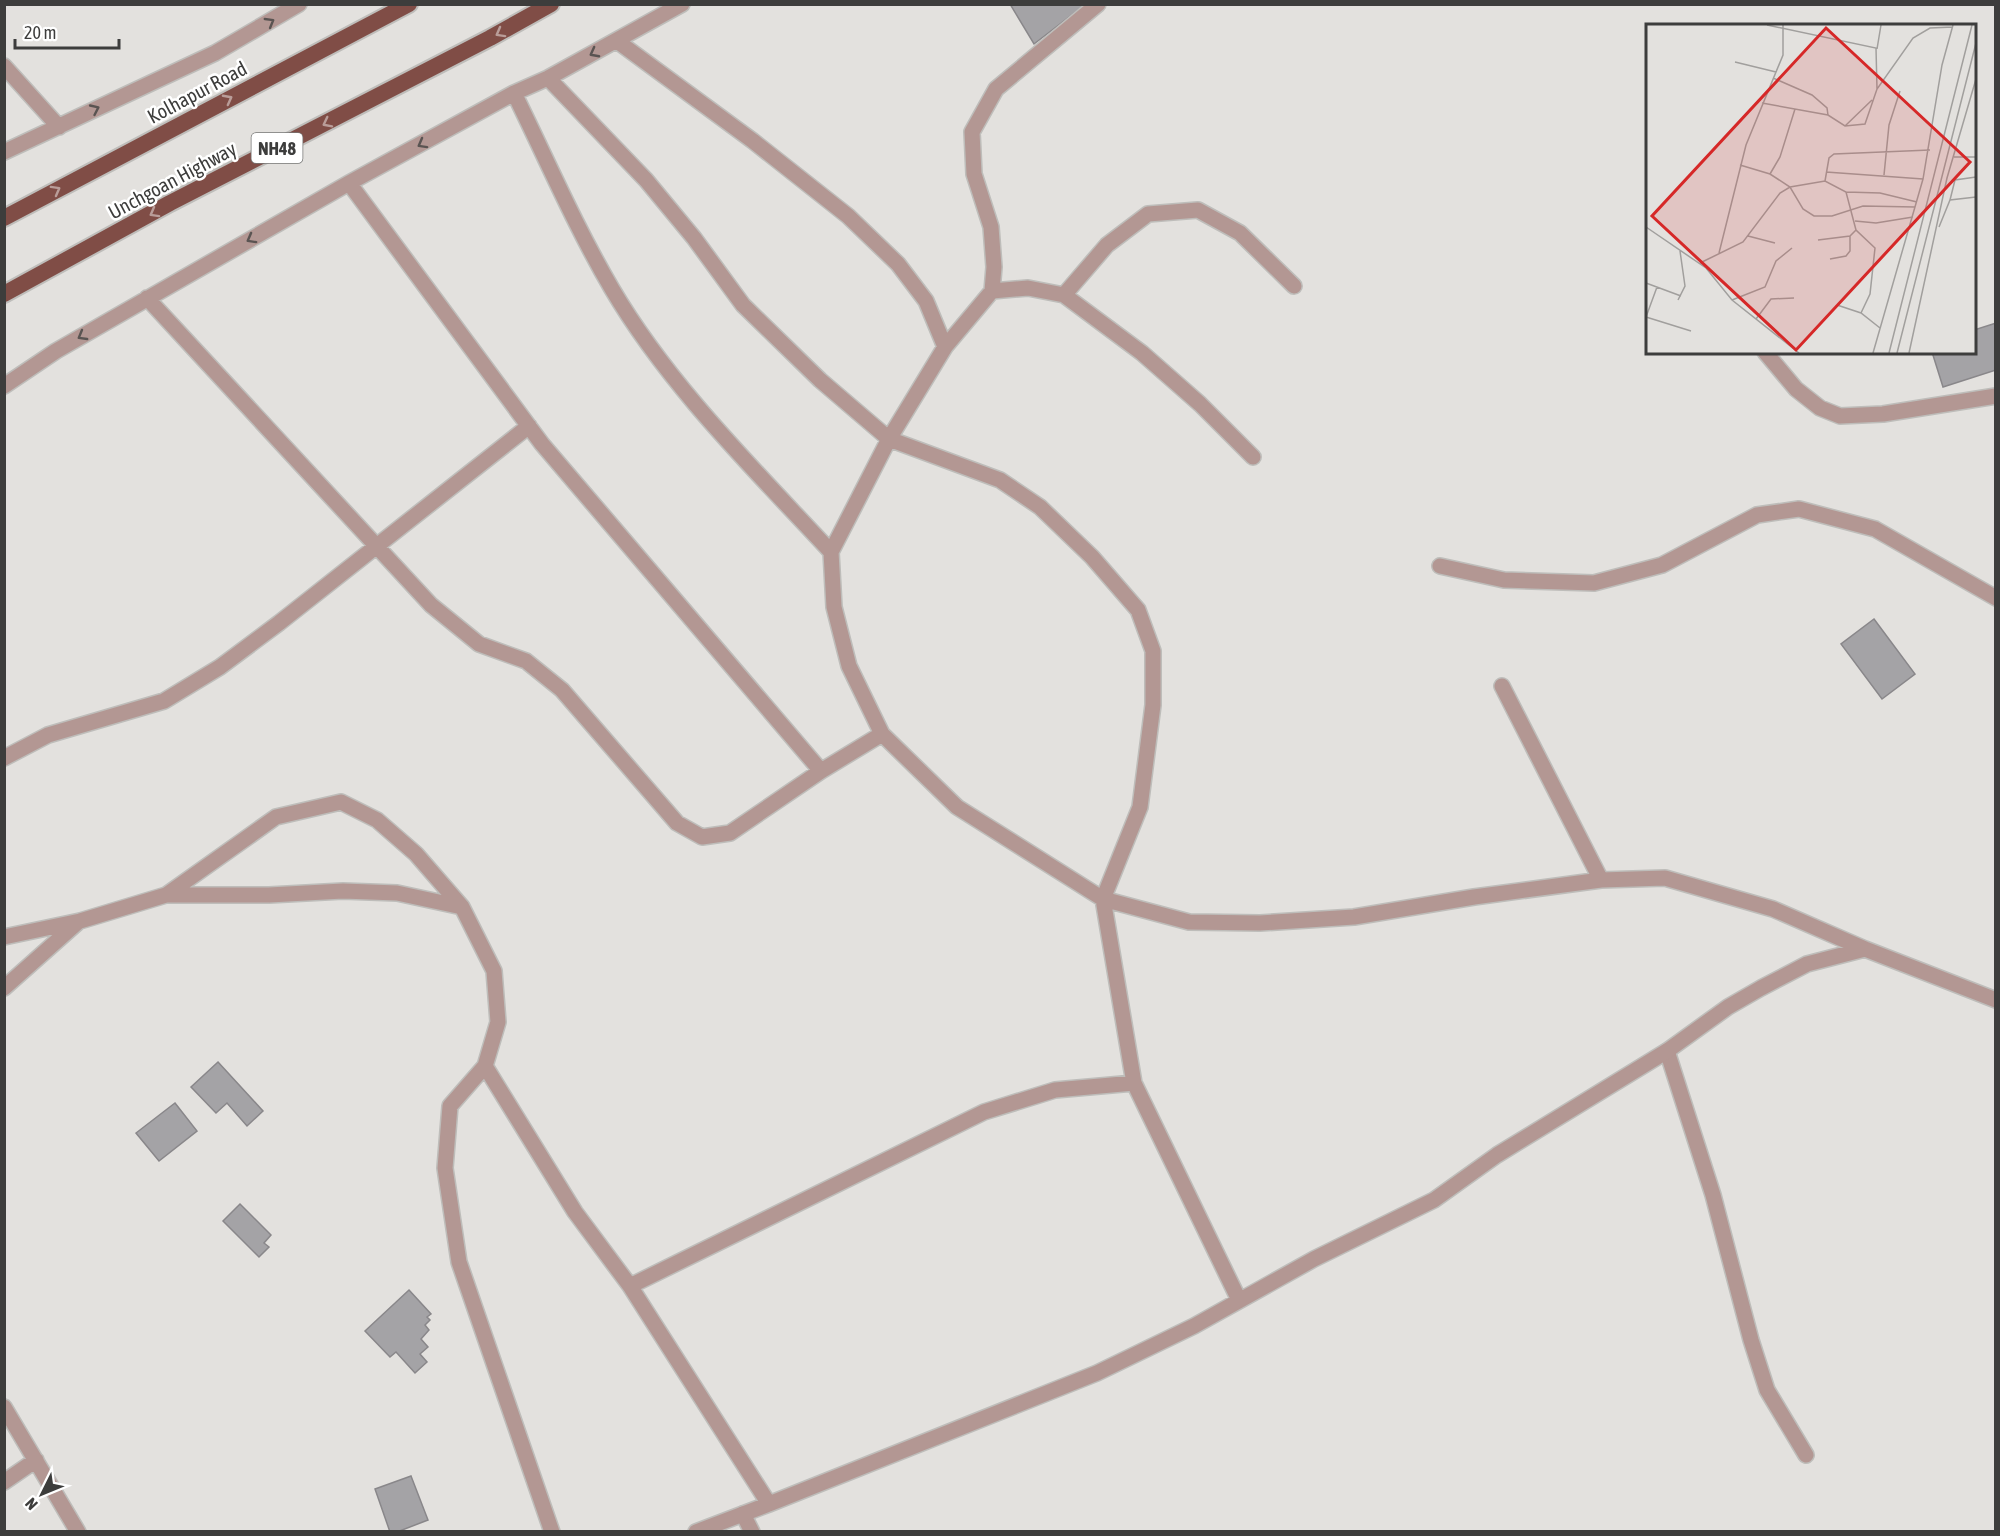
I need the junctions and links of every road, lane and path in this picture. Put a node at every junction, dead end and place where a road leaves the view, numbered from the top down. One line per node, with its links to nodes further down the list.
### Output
1 (299, 4): 10 (street, one-way to 1)
2 (409, 4): 13 (highway, Kolhapur Road, one-way to 2)
3 (551, 4): 16 (highway, Unchgoan Highway / NH48, one-way to 16)
4 (682, 4): 6 (street)
5 (1098, 4): 15 (street)
6 (617, 41): 8 (street, one-way to 8); 19 (street)
7 (4, 66): 10 (street)
8 (548, 78): 9 (street); 24 (street)
9 (514, 93): 12 (street, one-way to 12); 27 (street)
10 (59, 126): 11 (street)
11 (4, 152)
12 (349, 183): 18 (street, one-way to 18); 23 (street)
13 (4, 218)
14 (1294, 286): 17 (street)
15 (992, 291): 17 (street); 19 (street)
16 (4, 294)
17 (1064, 295): 25 (street)
18 (147, 298): 21 (street, one-way to 21); 26 (street)
19 (945, 347): 24 (street)
20 (1767, 354): 22 (street)
21 (4, 386)
22 (1995, 396)
23 (529, 426): 26 (street); 33 (street)
24 (889, 440): 27 (street); 36 (street)
25 (1252, 457)
26 (376, 547): 32 (street); 33 (street)
27 (831, 552): 31 (street)
28 (1440, 566): 29 (street)
29 (1995, 598)
30 (1502, 686): 34 (street)
31 (882, 734): 33 (street); 36 (street)
32 (4, 758)
33 (821, 771)
34 (1601, 880): 36 (street); 40 (street)
35 (166, 895): 37 (street); 37 (street); 38 (street)
36 (1103, 899): 45 (street)
37 (462, 907): 44 (street)
38 (80, 921): 39 (street); 41 (street)
39 (4, 937)
40 (1865, 949): 42 (street); 43 (street)
41 (4, 988)
42 (1995, 1000)
43 (1667, 1051): 47 (street); 49 (street)
44 (485, 1066): 46 (street); 55 (street)
45 (1134, 1083): 46 (street); 47 (street)
46 (630, 1286): 52 (street)
47 (1239, 1300): 52 (street)
48 (4, 1407): 50 (street)
49 (1806, 1455)
50 (36, 1460): 51 (street); 54 (street)
51 (4, 1482)
52 (769, 1504): 53 (street)
53 (743, 1514): 56 (street); 57 (street)
54 (78, 1532)
55 (552, 1532)
56 (696, 1532)
57 (752, 1532)

